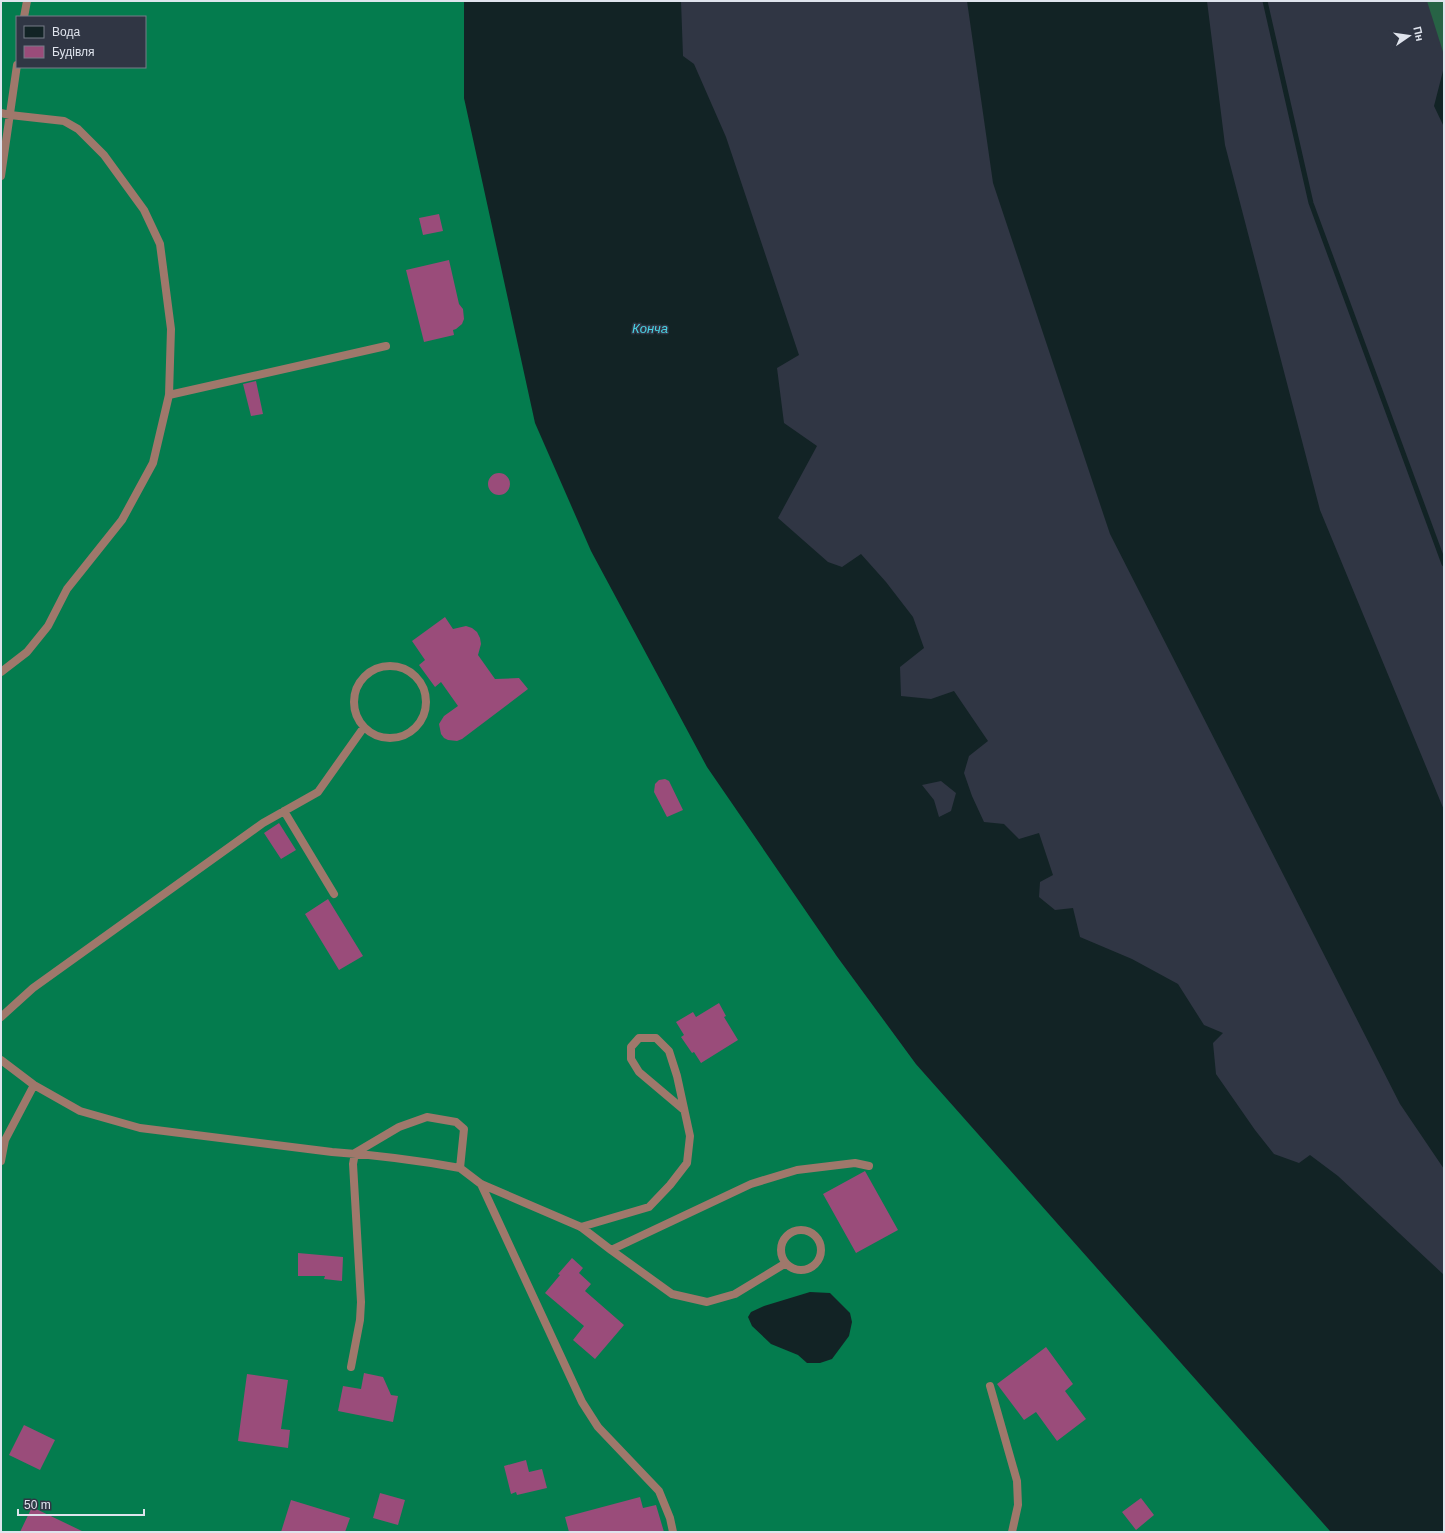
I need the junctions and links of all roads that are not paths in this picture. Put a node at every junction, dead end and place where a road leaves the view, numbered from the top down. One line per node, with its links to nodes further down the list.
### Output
1 (27, 1): 2 (lane)
2 (24, 16)
3 (17, 68): 5 (lane)
4 (1, 113): 5 (lane)
5 (10, 115): 6 (lane); 8 (lane)
6 (1, 176)
7 (386, 346): 8 (lane)
8 (169, 395): 9 (lane)
9 (2, 672)
10 (364, 727): 10 (lane); 11 (lane)
11 (284, 811): 12 (lane); 13 (lane)
12 (334, 894)
13 (1, 1017)
14 (1, 1060): 15 (lane)
15 (34, 1085): 17 (lane); 18 (lane)
16 (684, 1110): 16 (lane); 22 (lane)
17 (355, 1153): 20 (lane); 20 (lane); 25 (lane)
18 (1, 1161)
19 (869, 1166): 23 (lane)
20 (460, 1168): 21 (lane)
21 (481, 1184): 22 (lane); 27 (lane)
22 (581, 1227): 23 (lane)
23 (611, 1250): 24 (lane)
24 (786, 1263): 24 (lane)
25 (351, 1367)
26 (990, 1386): 28 (lane)
27 (673, 1532)
28 (1012, 1532)

